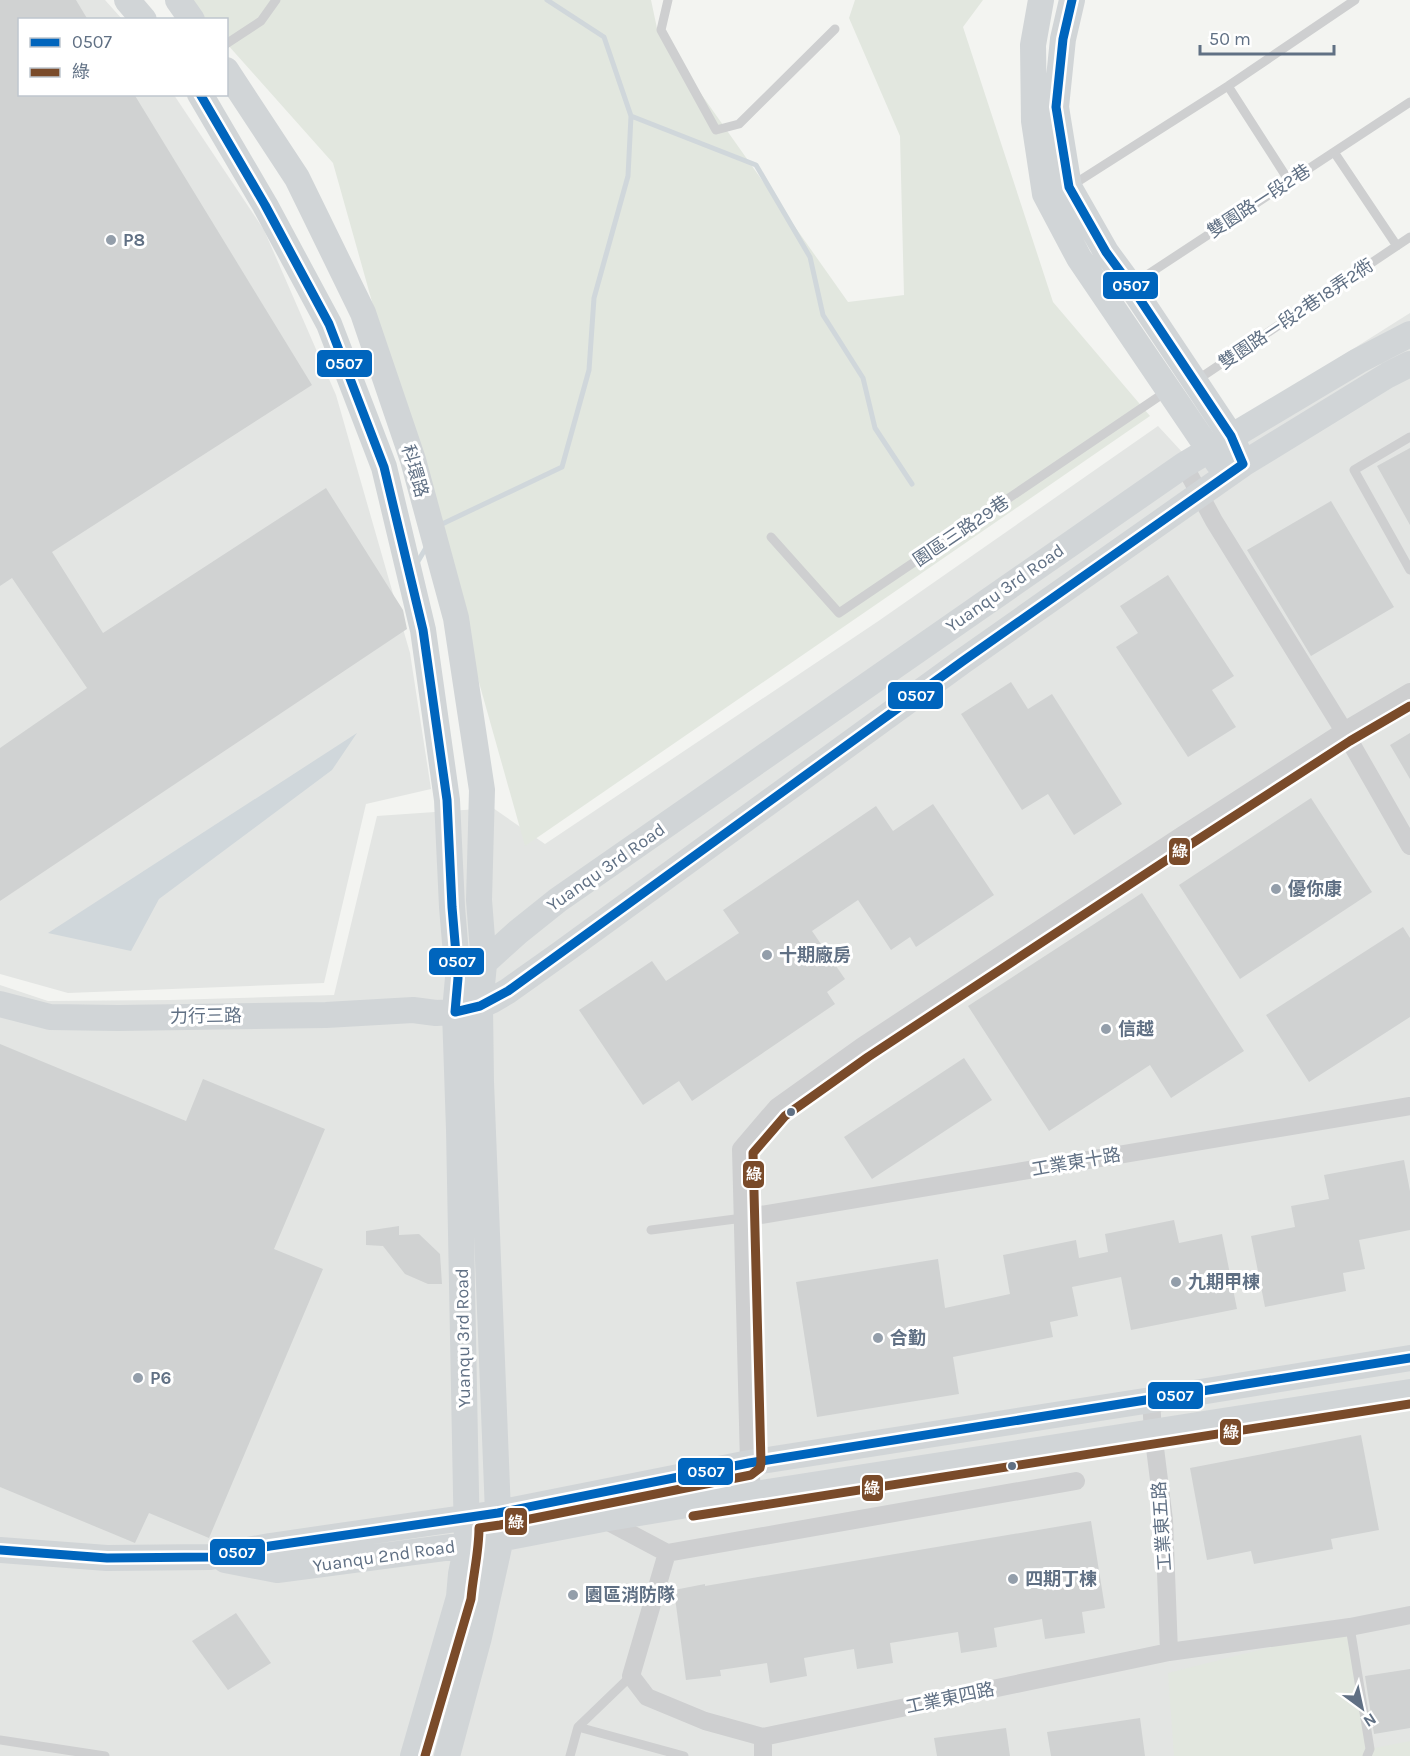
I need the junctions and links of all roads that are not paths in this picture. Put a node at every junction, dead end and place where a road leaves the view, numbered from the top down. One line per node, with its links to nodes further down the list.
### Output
1 (127, 0): 7 (street)
2 (276, 0): 9 (lane)
3 (668, 0): 8 (lane)
4 (1041, 0): 20 (street)
5 (1072, 0): 16 (street)
6 (1355, 0): 11 (lane)
7 (142, 18)
8 (835, 29)
9 (228, 43)
10 (228, 73): 36 (street, 科環路)
11 (1228, 86): 15 (lane); 16 (lane)
12 (201, 96): 38 (street, 科環路)
13 (1410, 102): 14 (lane, 雙園路一段2巷)
14 (1334, 152): 15 (lane, 雙園路一段2巷); 18 (lane)
15 (1289, 181): 19 (lane, 雙園路一段2巷)
16 (1069, 188): 19 (street)
17 (1410, 237): 18 (lane, 雙園路一段2巷18弄2衖)
18 (1397, 246): 23 (lane, 雙園路一段2巷18弄2衖)
19 (1131, 286): 20 (lane, 雙園路一段2巷); 23 (street)
20 (1108, 301): 24 (street)
21 (1410, 334): 25 (street, Yuanqu 3rd Road)
22 (1410, 364): 29 (street, Yuanqu 3rd Road)
23 (1195, 382): 25 (street)
24 (1168, 390): 27 (street); 31 (lane, 園區三路29巷)
25 (1231, 436): 27 (street, Yuanqu 3rd Road); 29 (street)
26 (1410, 437): 32 (lane)
27 (1209, 450): 28 (street, Yuanqu 3rd Road); 29 (street)
28 (1184, 465): 30 (street); 37 (street, Yuanqu 3rd Road)
29 (1235, 470): 30 (street, Yuanqu 3rd Road)
30 (1199, 495): 34 (street); 40 (street, Yuanqu 3rd Road)
31 (771, 537)
32 (1410, 570)
33 (1410, 692): 34 (street)
34 (1344, 731): 35 (street); 44 (street)
35 (1410, 846)
36 (480, 908): 37 (street); 38 (street, 科環路)
37 (518, 932): 38 (street, Yuanqu 3rd Road)
38 (473, 971): 40 (street, 科環路); 41 (street, 力行三路); 42 (street, 科環路)
39 (0, 1004): 41 (street, 力行三路)
40 (480, 1006): 42 (street, 力行三路); 53 (street, Yuanqu 3rd Road)
41 (413, 1010): 42 (street, 力行三路)
42 (455, 1012): 54 (street, Yuanqu 3rd Road)
43 (1410, 1106): 44 (street, 工業東十路)
44 (743, 1218): 45 (lane); 50 (street)
45 (651, 1230)
46 (1410, 1358): 48 (street, Yuanqu 2nd Road)
47 (1410, 1392): 49 (street, Yuanqu 2nd Road)
48 (1151, 1400): 49 (street, 工業東五路); 50 (street, Yuanqu 2nd Road)
49 (1153, 1432): 52 (street, Yuanqu 2nd Road); 63 (street, 工業東五路)
50 (749, 1463): 52 (street); 53 (street, Yuanqu 2nd Road)
51 (1076, 1481): 59 (street)
52 (753, 1494): 55 (street, Yuanqu 2nd Road)
53 (498, 1513): 54 (street, Yuanqu 2nd Road); 56 (street, Yuanqu 3rd Road)
54 (467, 1517): 57 (street, Yuanqu 3rd Road); 60 (street, Yuanqu 2nd Road)
55 (603, 1519): 56 (street, Yuanqu 2nd Road); 59 (street)
56 (501, 1538): 57 (street, Yuanqu 2nd Road); 71 (street, Yuanqu 3rd Road)
57 (467, 1545): 60 (street, Yuanqu 2nd Road); 70 (street, Yuanqu 3rd Road)
58 (0, 1550): 60 (street, Yuanqu 2nd Road)
59 (667, 1553): 64 (street)
60 (210, 1557)
61 (1410, 1615): 62 (street, 工業東四路)
62 (1350, 1627): 63 (street, 工業東四路); 68 (lane)
63 (1169, 1652): 66 (street, 工業東四路)
64 (631, 1676): 65 (lane); 66 (street, 工業東四路)
65 (578, 1727): 72 (lane); 73 (lane)
66 (763, 1737): 74 (street)
67 (0, 1740): 69 (lane)
68 (1370, 1754)
69 (105, 1756)
70 (413, 1756)
71 (447, 1756)
72 (570, 1756)
73 (684, 1756)
74 (763, 1756)

